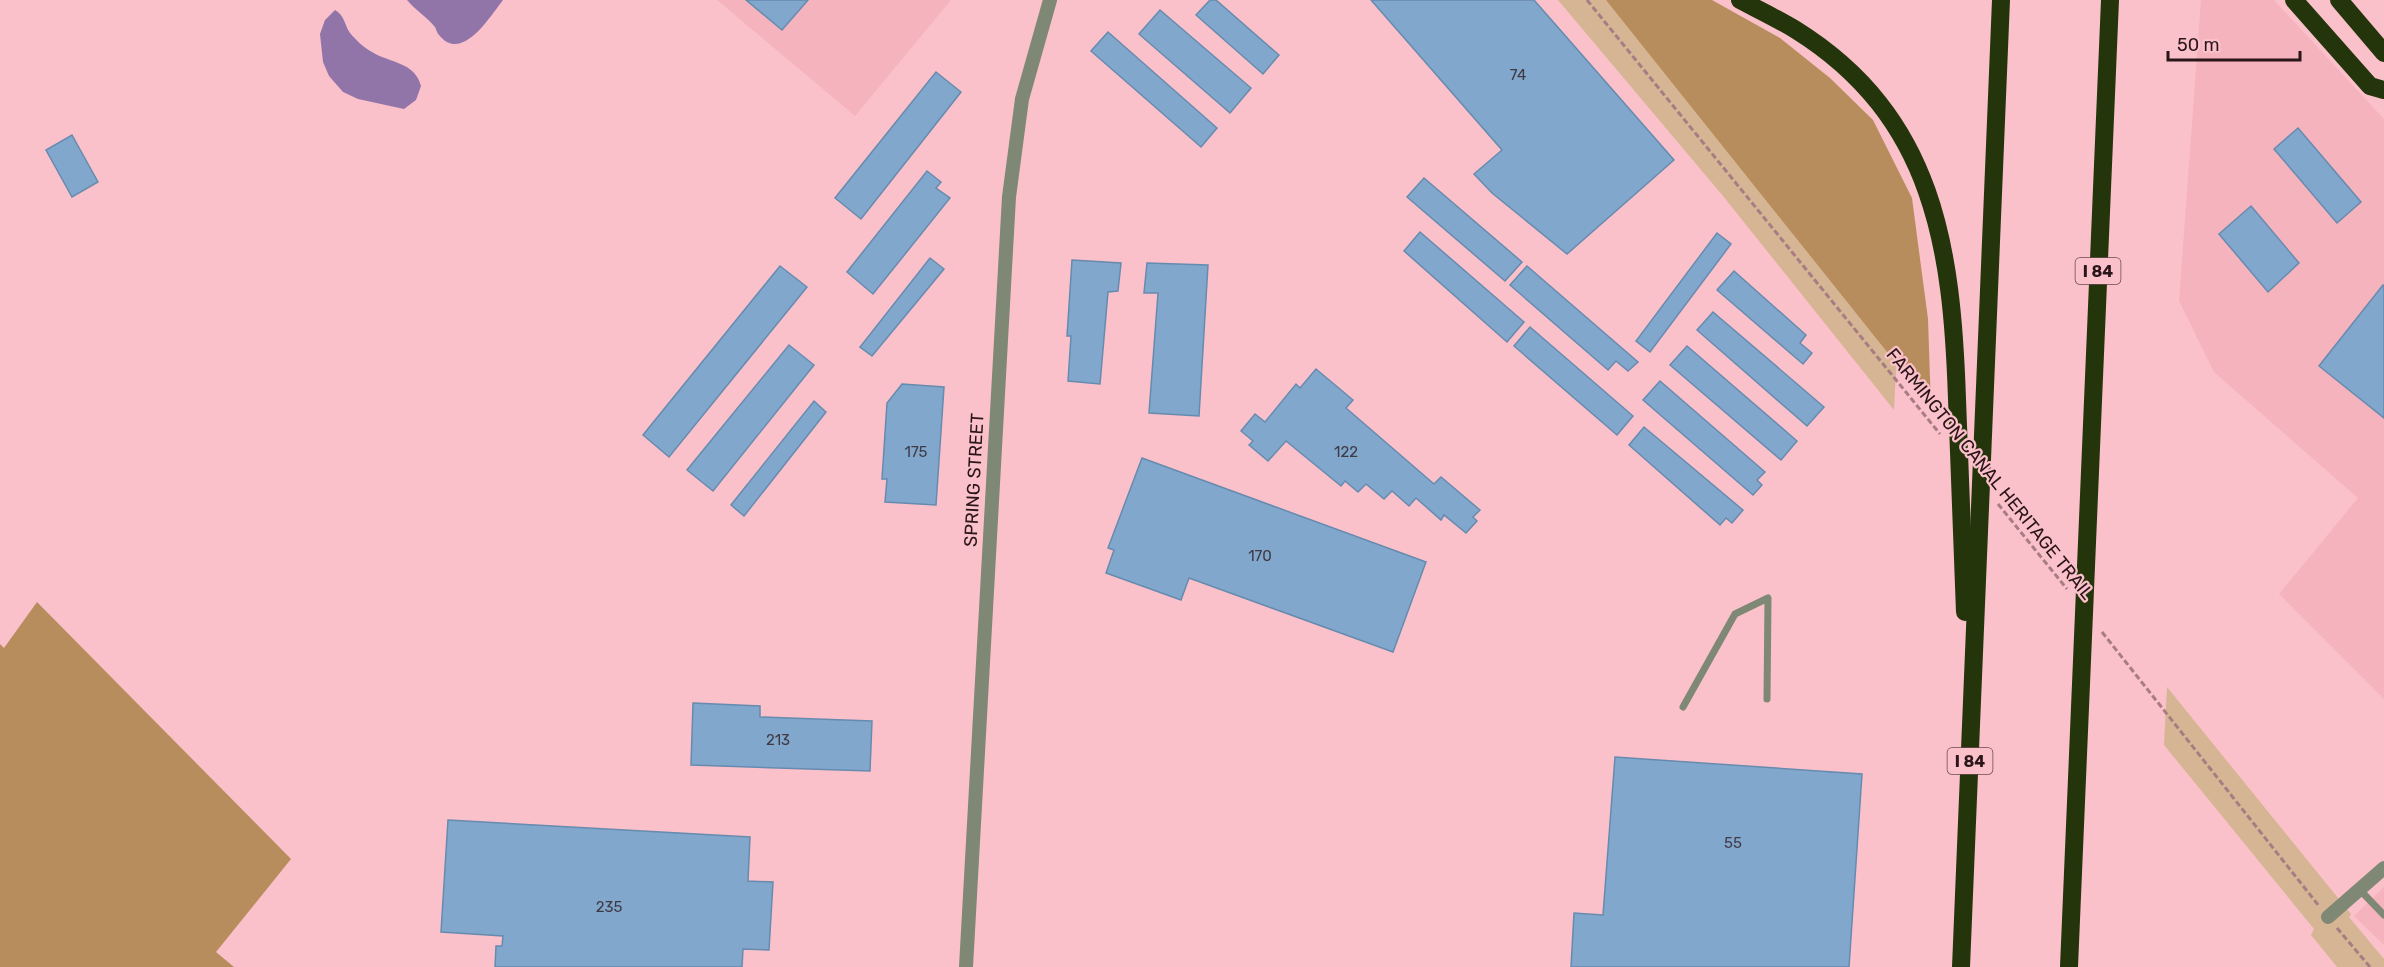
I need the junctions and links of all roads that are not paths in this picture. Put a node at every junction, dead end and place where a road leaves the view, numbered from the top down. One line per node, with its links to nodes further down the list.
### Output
1 (1050, 0): 16 (street, SPRING STREET)
2 (1740, 0): 11 (highway)
3 (2001, 0): 11 (highway, I 84)
4 (2110, 0): 18 (highway, I 84)
5 (2294, 0): 8 (highway)
6 (2339, 0): 7 (highway)
7 (2384, 52)
8 (2384, 90)
9 (1767, 699): 10 (lane)
10 (1683, 707)
11 (1970, 777): 17 (highway, I 84)
12 (2384, 868): 13 (street)
13 (2360, 890): 14 (lane); 15 (street)
14 (2384, 915)
15 (2328, 917)
16 (966, 967)
17 (1961, 967)
18 (2069, 967)

